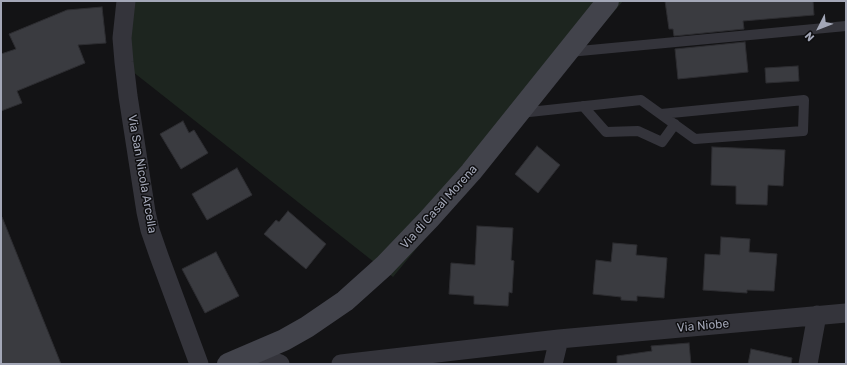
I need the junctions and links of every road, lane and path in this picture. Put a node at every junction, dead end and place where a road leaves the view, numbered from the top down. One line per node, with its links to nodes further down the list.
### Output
1 (126, 1): 13 (street, Via San Nicola Arcella)
2 (608, 1): 4 (main road, Via di Casal Morena)
3 (846, 26): 4 (lane)
4 (567, 52): 6 (main road, Via di Casal Morena)
5 (583, 106): 6 (lane); 7 (lane); 8 (lane)
6 (518, 113): 12 (main road, Via di Casal Morena)
7 (661, 114): 8 (lane); 8 (lane)
8 (675, 124)
9 (846, 312): 10 (street, Via Niobe)
10 (817, 315): 11 (street, Via Niobe); 18 (street)
11 (559, 339): 16 (street, Via Niobe); 17 (street)
12 (254, 359): 14 (main road, Via di Casal Morena); 15 (street)
13 (199, 364)
14 (228, 364)
15 (280, 364)
16 (341, 364)
17 (553, 364)
18 (808, 364)

